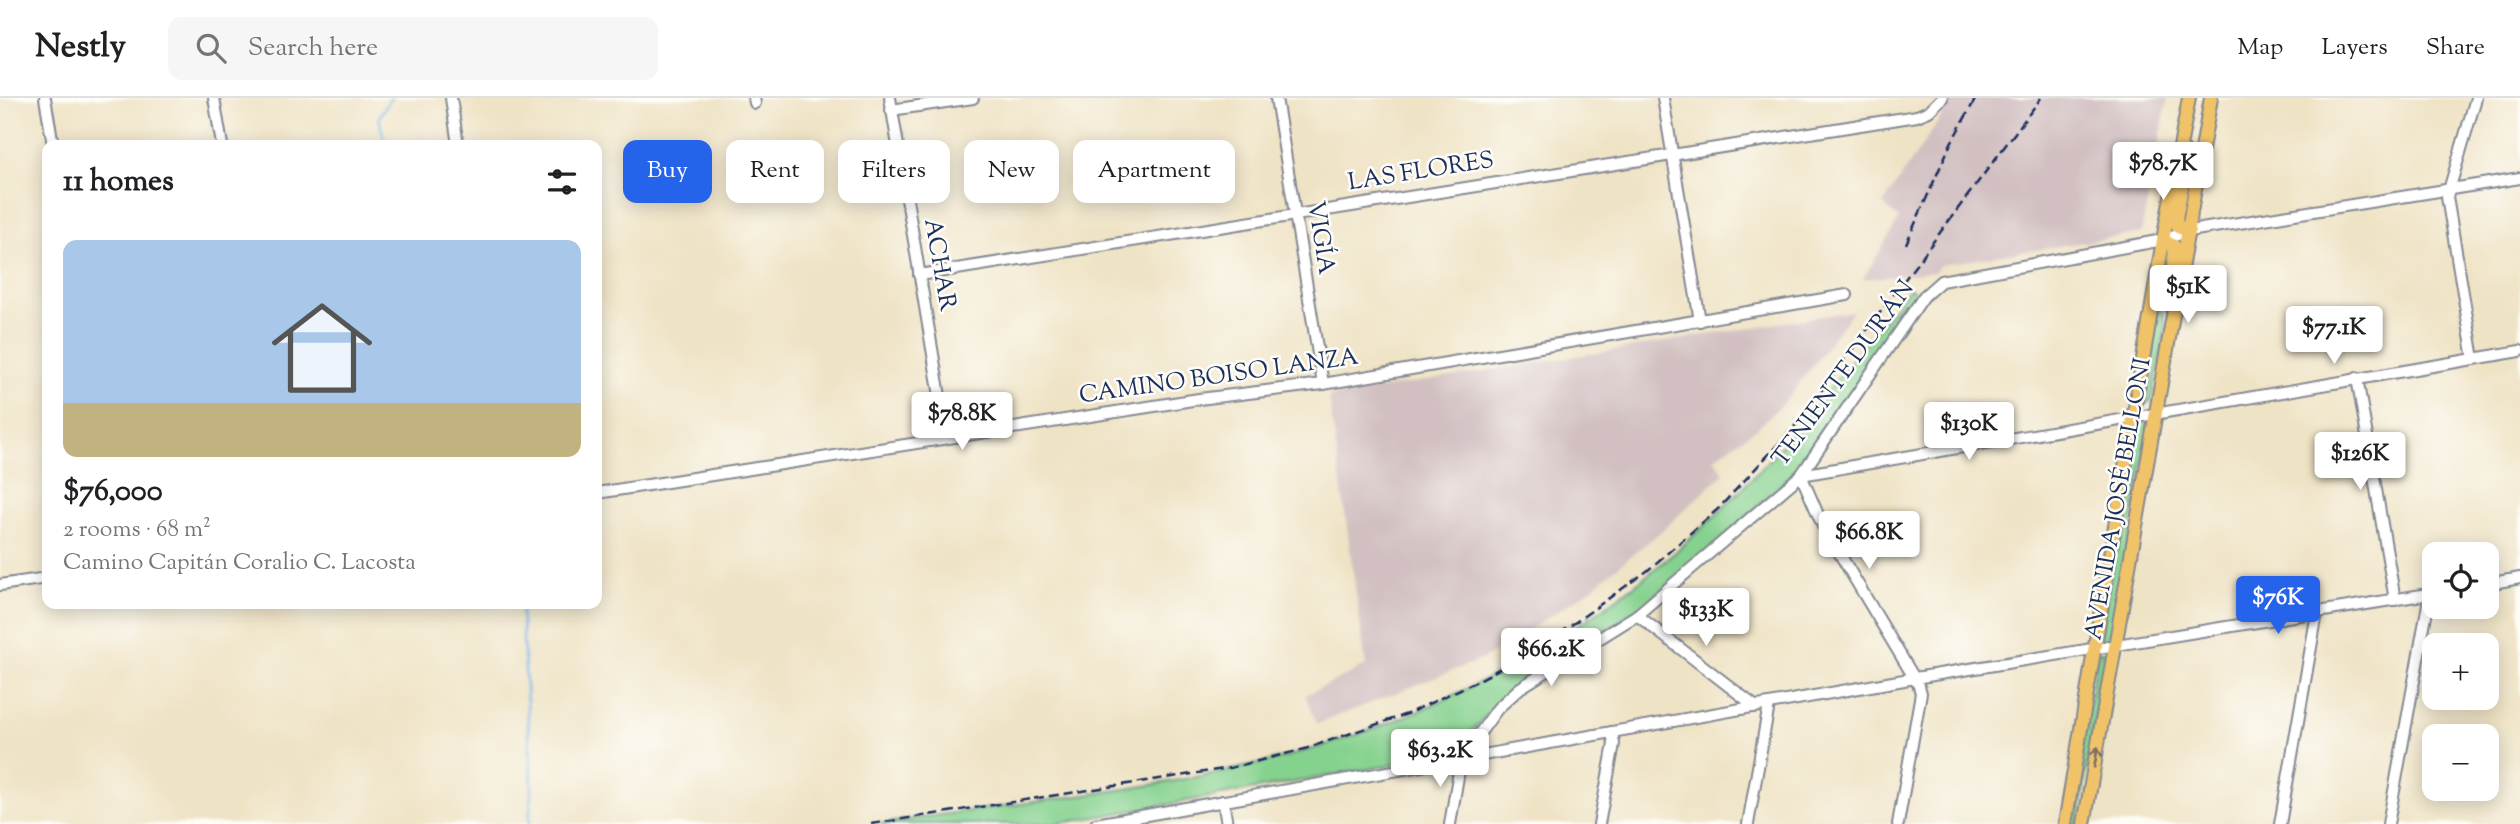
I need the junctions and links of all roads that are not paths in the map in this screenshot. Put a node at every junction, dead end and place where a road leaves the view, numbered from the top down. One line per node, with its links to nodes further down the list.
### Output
1 (45, 98): 12 (street)
2 (214, 98): 13 (street)
3 (450, 98): 14 (street)
4 (973, 98): 11 (street)
5 (1276, 98): 19 (street, VIGÍA)
6 (1663, 98): 16 (street)
7 (1942, 98): 16 (street, LAS FLORES)
8 (2189, 98): 15 (main road, AVENIDA JOSÉ BELLONI)
9 (2211, 98): 20 (main road, AVENIDA JOSÉ BELLONI)
10 (2476, 98): 18 (street)
11 (890, 104): 22 (street, ACHAR)
12 (51, 140)
13 (221, 140)
14 (457, 140)
15 (2182, 142): 20 (main road); 21 (main road, AVENIDA JOSÉ BELLONI)
16 (1673, 153): 19 (street, LAS FLORES); 25 (street)
17 (2520, 178): 18 (street)
18 (2448, 190): 20 (street); 27 (street)
19 (1296, 215): 22 (street, LAS FLORES); 29 (street, VIGÍA)
20 (2189, 231): 21 (street); 24 (main road, AVENIDA JOSÉ BELLONI)
21 (2162, 240): 24 (main road); 31 (main road, AVENIDA JOSÉ BELLONI); 33 (street, TENIENTE DURÁN)
22 (919, 275): 32 (street, ACHAR)
23 (1847, 295): 25 (street, CAMINO BOISO LANZA)
24 (2174, 310): 30 (main road, AVENIDA JOSÉ BELLONI)
25 (1700, 321): 29 (street, CAMINO BOISO LANZA)
26 (2520, 351): 27 (street)
27 (2474, 359): 28 (street)
28 (2357, 378): 30 (street); 40 (street)
29 (1323, 384): 32 (street, CAMINO BOISO LANZA)
30 (2154, 414): 31 (street); 44 (main road, AVENIDA JOSÉ BELLONI)
31 (2132, 418): 33 (street); 45 (main road, AVENIDA JOSÉ BELLONI)
32 (947, 438): 34 (street, CAMINO BOISO LANZA)
33 (1801, 475): 42 (street, TENIENTE DURÁN); 46 (street)
34 (602, 492)
35 (2520, 578): 37 (street)
36 (42, 579): 38 (street)
37 (2499, 582)
38 (0, 585)
39 (2422, 595): 40 (street)
40 (2395, 600): 41 (street)
41 (2317, 613): 44 (street); 60 (street)
42 (1637, 615): 48 (street); 50 (street, TENIENTE DURÁN)
43 (2427, 619): 61 (street)
44 (2115, 646): 45 (street); 59 (main road, AVENIDA JOSÉ BELLONI, one-way to 44)
45 (2095, 649): 46 (street); 58 (main road, AVENIDA JOSÉ BELLONI)
46 (1915, 678): 47 (street); 57 (street)
47 (1769, 705): 48 (street); 56 (street)
48 (1756, 707): 49 (street)
49 (1612, 732): 50 (street); 55 (street)
50 (1461, 759): 51 (street); 54 (street)
51 (1223, 801): 52 (street); 53 (street)
52 (1104, 823)
53 (1227, 824)
54 (1450, 824)
55 (1599, 824)
56 (1748, 824)
57 (1898, 824)
58 (2065, 824)
59 (2084, 824)
60 (2280, 824)
61 (2388, 824)

